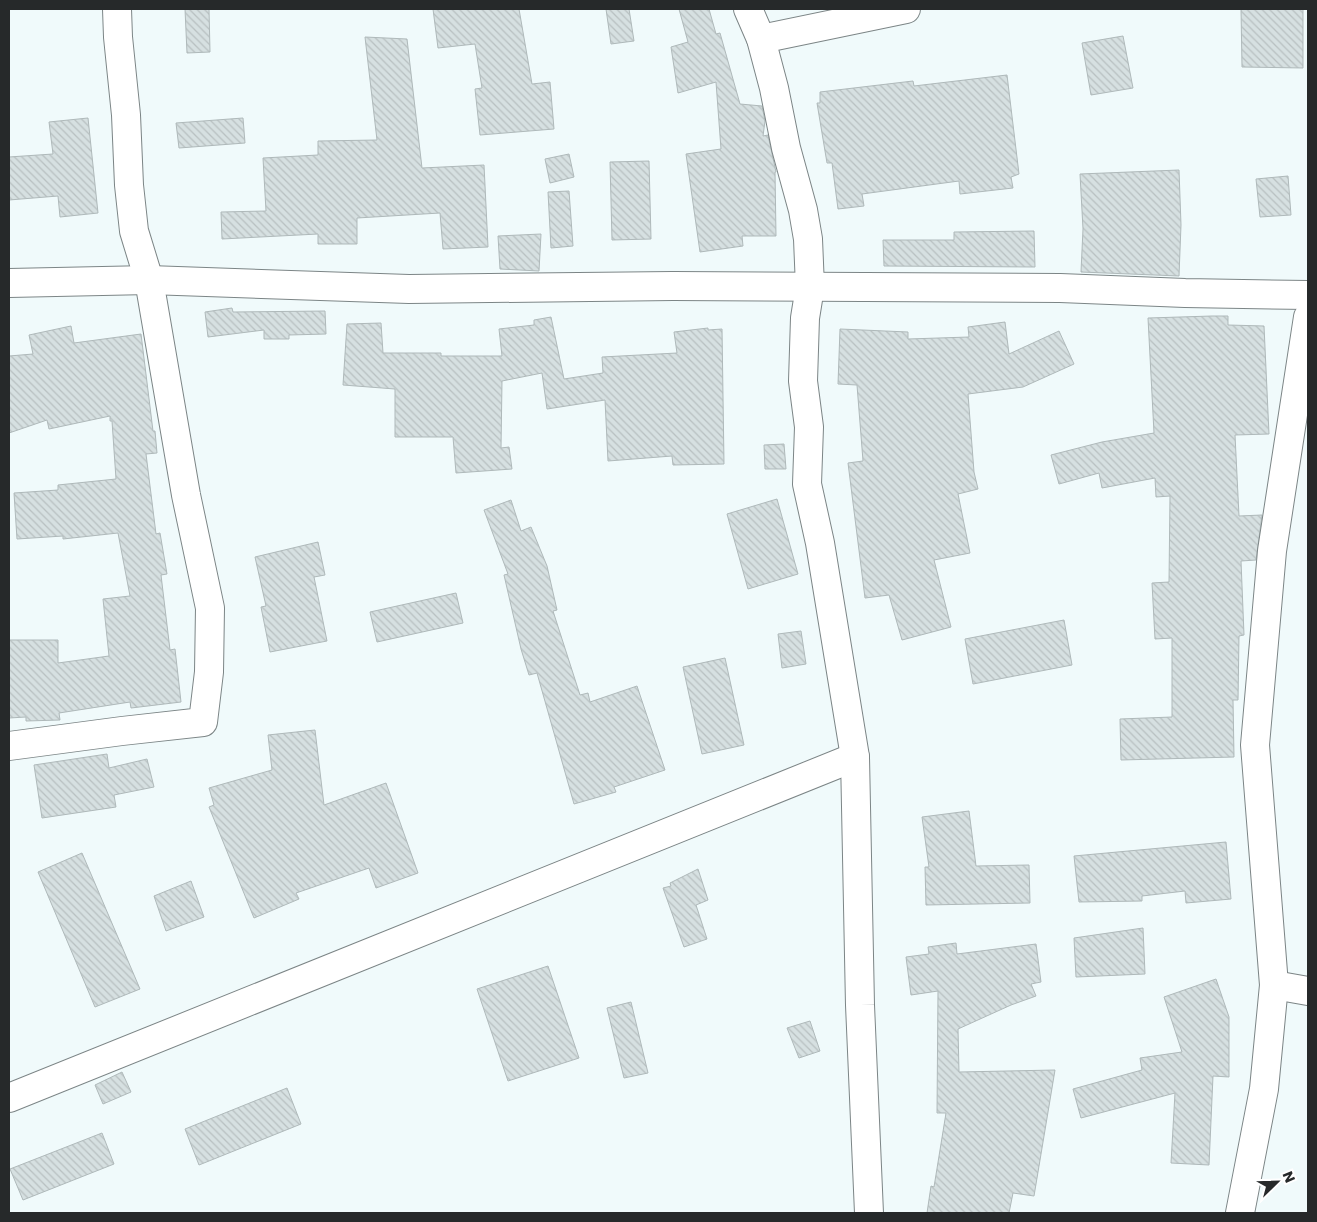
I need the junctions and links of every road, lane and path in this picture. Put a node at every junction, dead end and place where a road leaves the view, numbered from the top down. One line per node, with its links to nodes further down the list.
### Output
1 (117, 9): 5 (street)
2 (748, 9): 4 (street)
3 (906, 9): 4 (street)
4 (761, 39): 7 (street)
5 (149, 280): 6 (street); 7 (street); 10 (street)
6 (9, 283)
7 (810, 287): 8 (street); 11 (street)
8 (1308, 295)
9 (1308, 317): 12 (street)
10 (9, 746)
11 (855, 757): 14 (street); 15 (street)
12 (1274, 985): 13 (street); 16 (street)
13 (1308, 991)
14 (9, 1098)
15 (869, 1213)
16 (1240, 1213)

